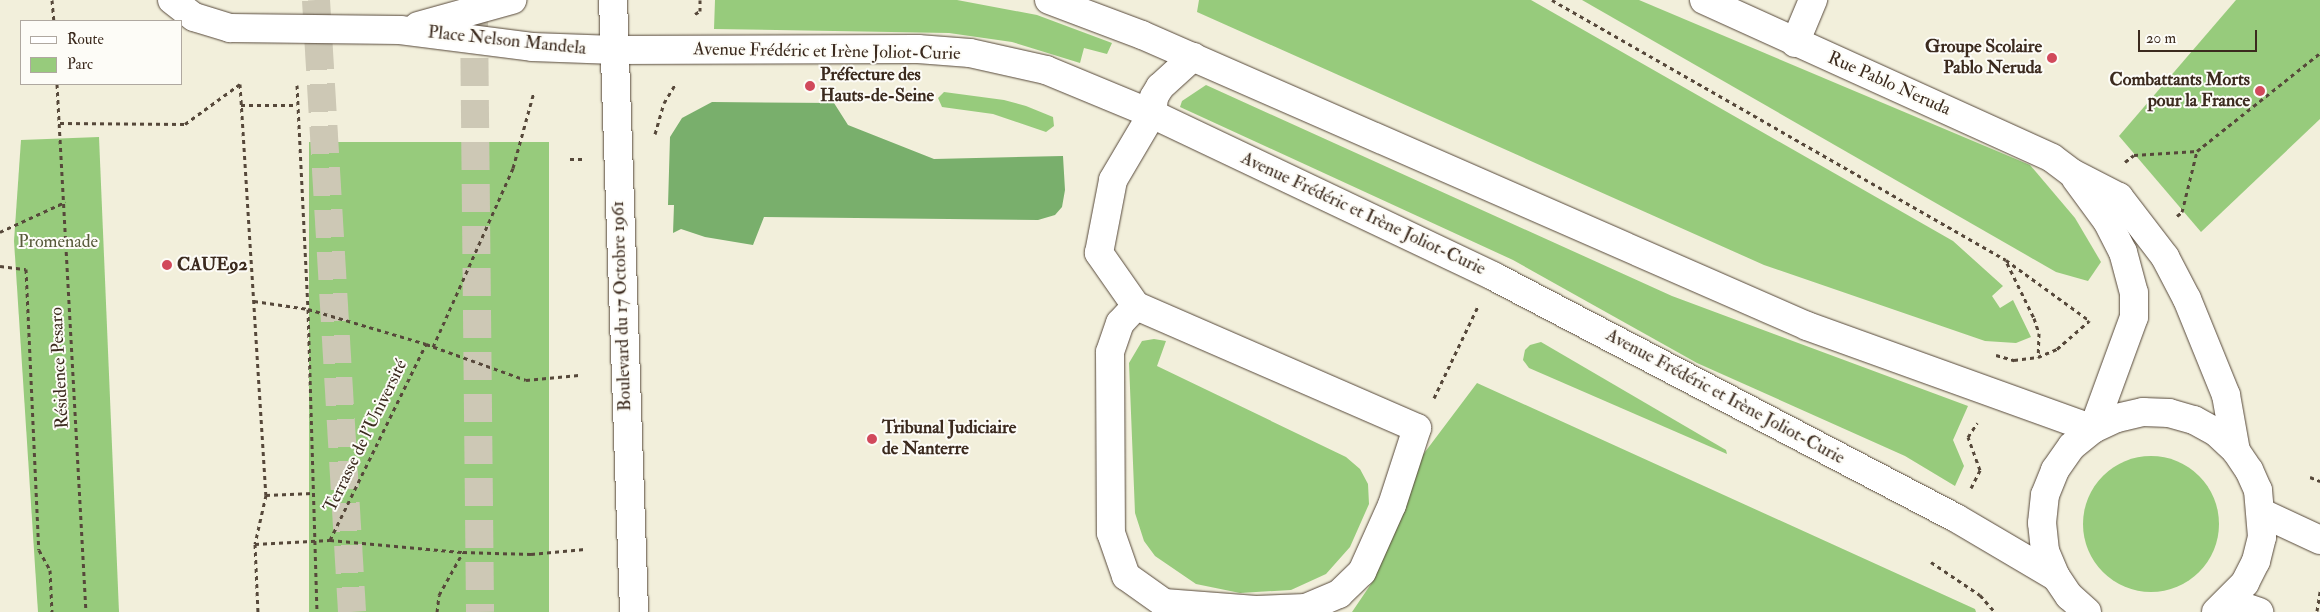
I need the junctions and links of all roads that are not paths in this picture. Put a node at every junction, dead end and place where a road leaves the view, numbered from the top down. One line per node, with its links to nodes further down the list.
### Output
1 (172, 0): 7 (main road, Place Nelson Mandela)
2 (512, 0): 7 (main road, Place Nelson Mandela)
3 (613, 0): 9 (main road, Boulevard du 17 Octobre 1961)
4 (1049, 0): 10 (main road)
5 (1704, 0): 8 (main road, Rue Pablo Neruda)
6 (1813, 0): 8 (main road)
7 (400, 30): 9 (main road, Place Nelson Mandela)
8 (1795, 43): 12 (main road, Rue Pablo Neruda)
9 (614, 50): 11 (main road, Avenue Frédéric et Irène Joliot-Curie); 20 (main road, Boulevard du 17 Octobre 1961)
10 (1193, 57): 11 (main road); 14 (main road)
11 (1152, 114): 13 (main road); 18 (main road, Avenue Frédéric et Irène Joliot-Curie)
12 (2072, 173): 14 (main road, Rue Pablo Neruda); 15 (main road, Rue Pablo Neruda)
13 (1136, 306): 13 (main road)
14 (2093, 429): 15 (main road); 18 (main road)
15 (2236, 451): 16 (main road)
16 (2262, 513): 17 (main road); 19 (main road)
17 (2320, 540)
18 (2056, 577): 21 (main road)
19 (2223, 607): 22 (main road)
20 (634, 612)
21 (2086, 612)
22 (2259, 612)

